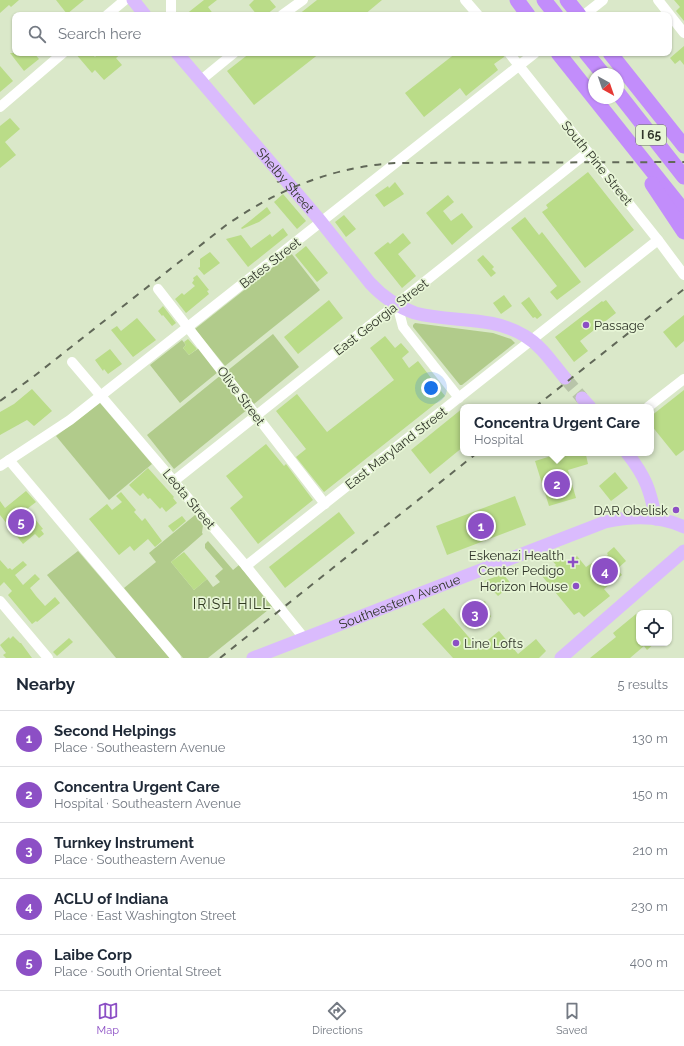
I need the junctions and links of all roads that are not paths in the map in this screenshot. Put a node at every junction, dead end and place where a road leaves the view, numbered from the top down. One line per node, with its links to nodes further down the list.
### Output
1 (125, 0): 12 (street)
2 (133, 0): 13 (main road)
3 (171, 0): 14 (street)
4 (303, 0): 15 (street)
5 (465, 0): 16 (street)
6 (516, 0): 17 (highway)
7 (544, 0): 18 (highway)
8 (567, 0): 19 (highway)
9 (574, 0): 20 (highway)
10 (658, 0): 22 (street)
11 (601, 2): 21 (street)
12 (111, 12)
13 (143, 12)
14 (171, 12)
15 (286, 12)
16 (475, 12)
17 (526, 12)
18 (554, 12)
19 (577, 12)
20 (582, 12)
21 (588, 12)
22 (667, 12)
23 (672, 18): 24 (street)
24 (684, 33)
25 (60, 56): 37 (street)
26 (180, 56): 35 (main road, Shelby Street)
27 (230, 56): 35 (street)
28 (511, 56): 33 (street, South Pine Street)
29 (532, 56): 33 (street, Bates Street)
30 (560, 56): 38 (highway, I 65)
31 (588, 56): 34 (highway)
32 (613, 56): 39 (highway)
33 (519, 66): 40 (street, South Pine Street); 43 (street, Bates Street)
34 (598, 68)
35 (201, 80): 43 (main road, Shelby Street)
36 (624, 101): 41 (highway, I 65)
37 (0, 107)
38 (619, 130): 42 (highway, I 65); 44 (highway)
39 (684, 146)
40 (588, 152): 45 (street, South Pine Street); 48 (street, East Georgia Street)
41 (684, 177)
42 (684, 211)
43 (321, 222): 48 (main road, Shelby Street); 49 (street, Bates Street)
44 (684, 232)
45 (658, 240): 46 (street, South Pine Street); 50 (street, East Maryland Street)
46 (684, 275)
47 (158, 289): 49 (street, Olive Street)
48 (397, 304): 50 (main road, Shelby Street); 55 (street); 57 (street, East Georgia Street)
49 (188, 327): 54 (street, Bates Street); 57 (street, Olive Street)
50 (532, 341): 52 (main road, Shelby Street); 55 (street, East Maryland Street)
51 (72, 362): 54 (street, Leota Street)
52 (565, 378)
53 (684, 379): 56 (street)
54 (101, 395): 59 (street, Bates Street); 61 (street, Leota Street)
55 (459, 398): 62 (street, East Maryland Street)
56 (652, 404)
57 (256, 415): 61 (street, East Georgia Street); 62 (street, Olive Street)
58 (629, 456): 63 (main road)
59 (9, 460): 60 (street, Bates Street); 70 (street)
60 (0, 466)
61 (174, 481): 66 (street, Leota Street)
62 (325, 504): 66 (street, East Maryland Street)
63 (656, 519): 64 (main road, Southeastern Avenue); 68 (main road, Southeastern Avenue)
64 (684, 528)
65 (684, 551): 72 (main road)
66 (246, 566): 68 (street, Leota Street)
67 (0, 601): 69 (street)
68 (304, 638): 71 (main road, Southeastern Avenue)
69 (48, 658)
70 (176, 658)
71 (253, 658)
72 (561, 658)

